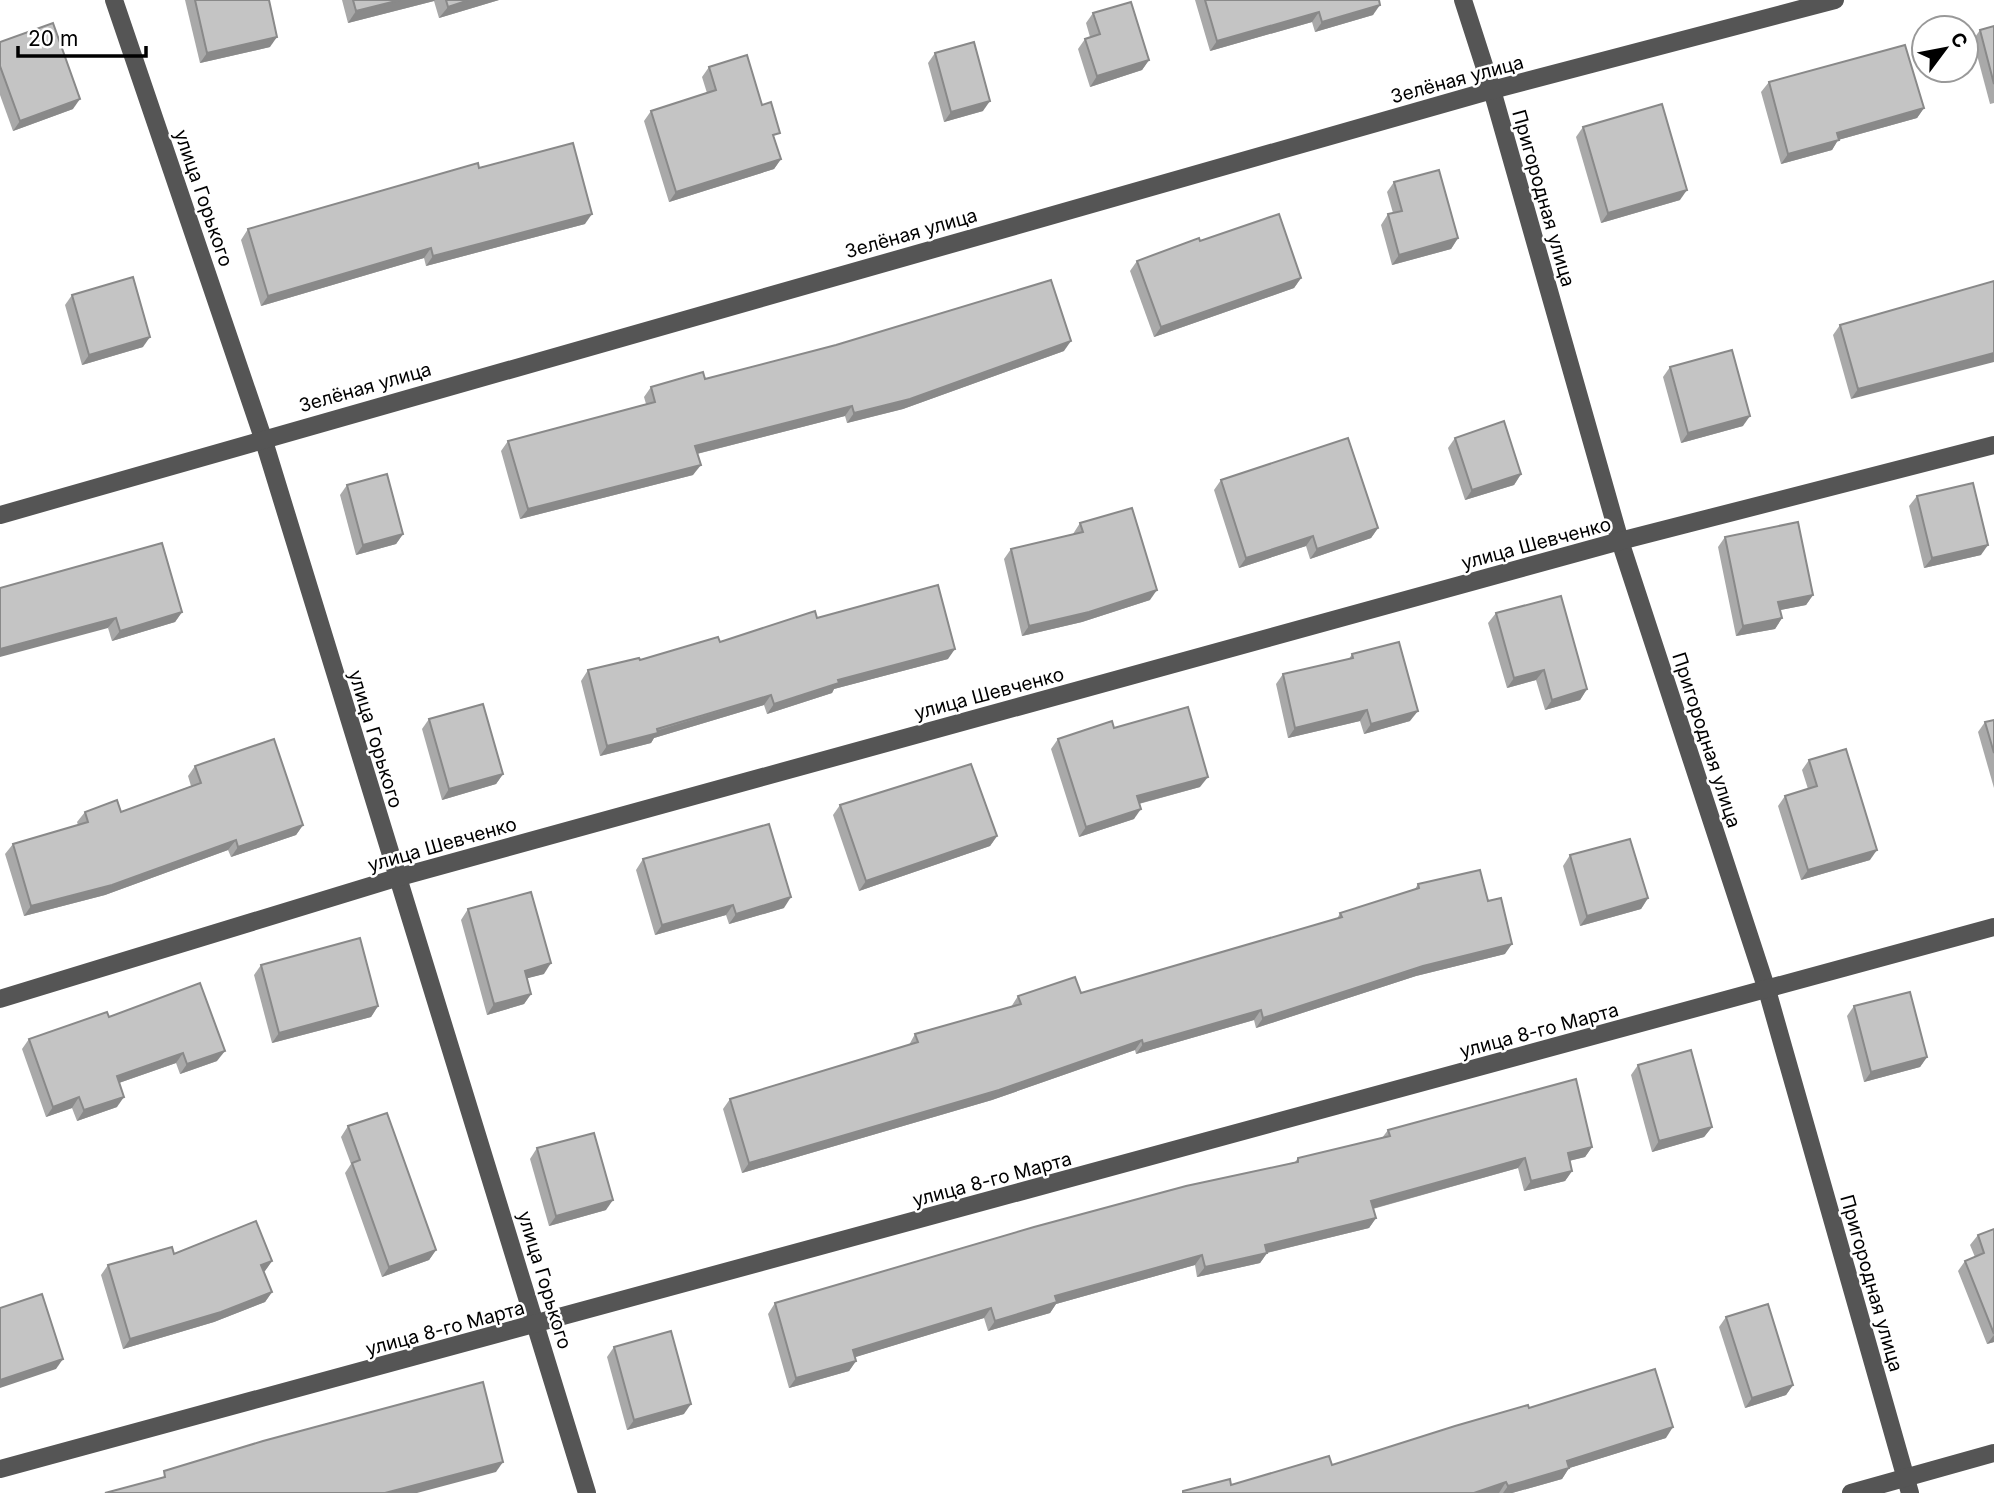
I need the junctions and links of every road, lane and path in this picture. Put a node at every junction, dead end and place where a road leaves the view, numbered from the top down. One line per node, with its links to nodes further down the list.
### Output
1 (114, 0): 5 (street, улица Горького)
2 (1462, 0): 4 (street, Пригородная улица)
3 (1835, 0): 4 (street, Зелёная улица)
4 (1492, 90): 5 (street, Зелёная улица); 8 (street, Пригородная улица)
5 (263, 438): 7 (street, Зелёная улица); 9 (street, улица Горького)
6 (1994, 445): 8 (street, улица Шевченко)
7 (0, 515)
8 (1620, 541): 9 (street, улица Шевченко); 11 (street, Пригородная улица)
9 (396, 878): 12 (street, улица Шевченко); 13 (street, улица Горького)
10 (1994, 927): 11 (street, улица 8-го Марта)
11 (1767, 990): 13 (street, улица 8-го Марта); 16 (street, Пригородная улица)
12 (0, 999)
13 (538, 1324): 15 (street, улица 8-го Марта); 17 (street, улица Горького)
14 (1994, 1453): 16 (street)
15 (0, 1469)
16 (1907, 1486): 18 (street)
17 (587, 1493)
18 (1851, 1493)

